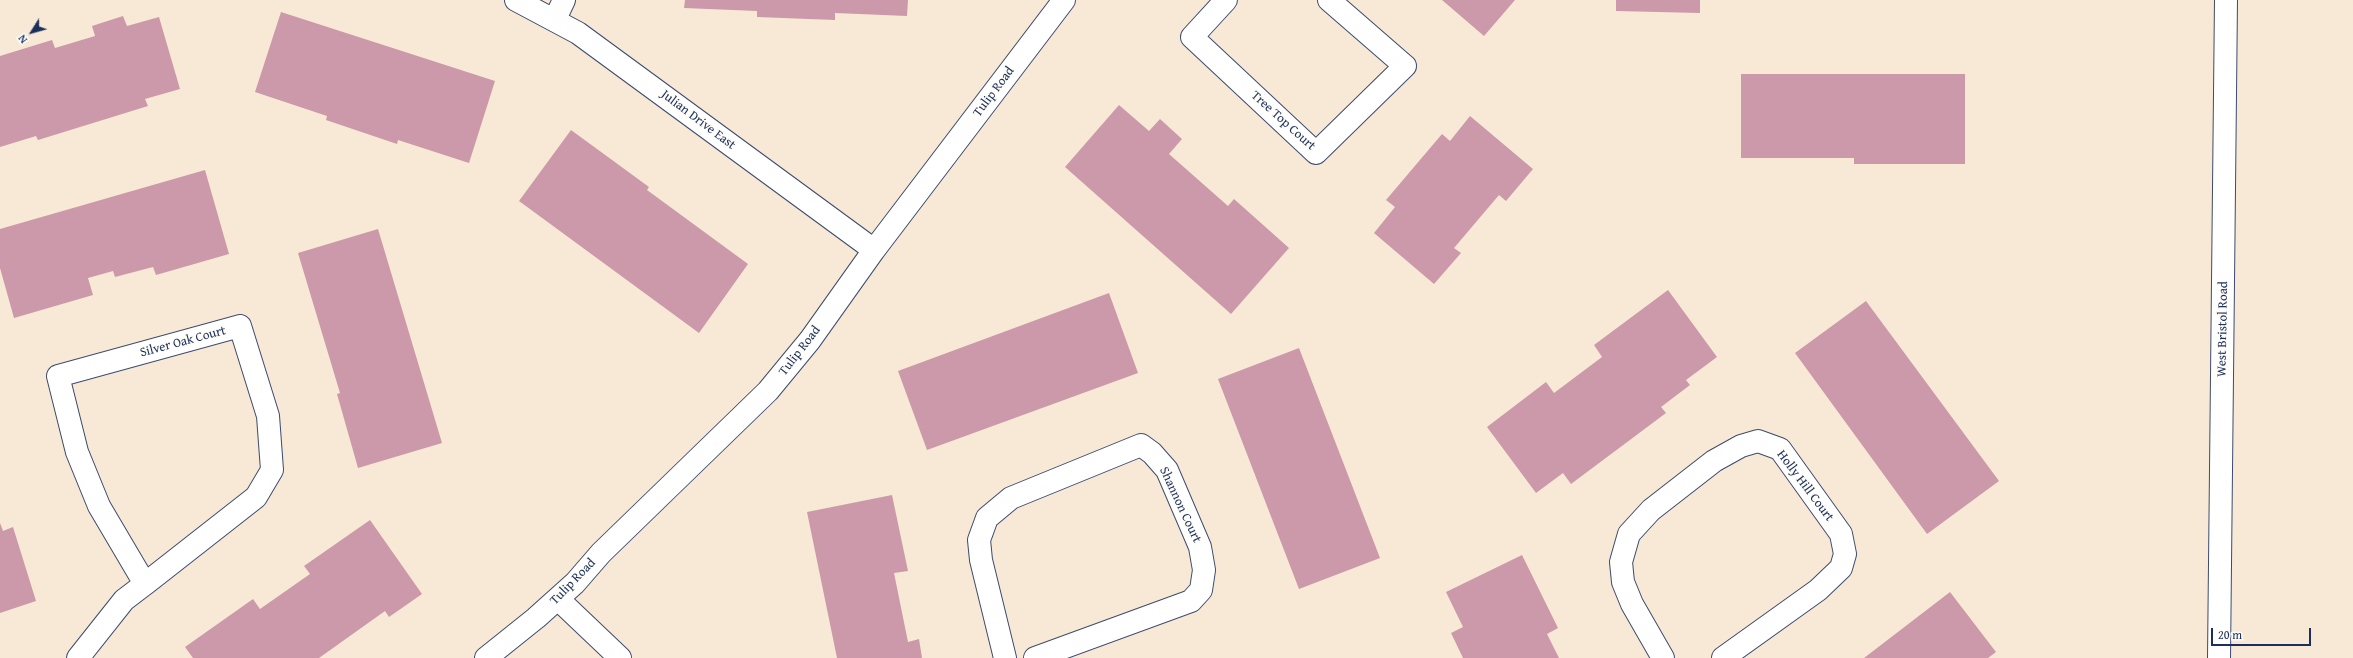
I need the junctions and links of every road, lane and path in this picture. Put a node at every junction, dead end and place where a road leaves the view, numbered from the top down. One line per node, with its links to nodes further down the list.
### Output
1 (516, 0): 7 (street, Julian Drive East)
2 (564, 0): 7 (street)
3 (1064, 0): 8 (street, Tulip Road)
4 (1226, 0): 5 (street, Tree Top Court)
5 (1329, 0)
6 (2226, 0): 18 (street, West Bristol Road)
7 (555, 19): 8 (street, Julian Drive East)
8 (874, 250): 10 (street, Tulip Road)
9 (145, 584): 9 (street, Silver Oak Court); 11 (street, Silver Oak Court)
10 (558, 599): 12 (street, Tulip Road); 13 (street)
11 (78, 658)
12 (486, 658)
13 (620, 658)
14 (1005, 658): 15 (street, Shannon Court)
15 (1035, 658)
16 (1663, 658): 17 (street, Holly Hill Court)
17 (1723, 658)
18 (2219, 658)

